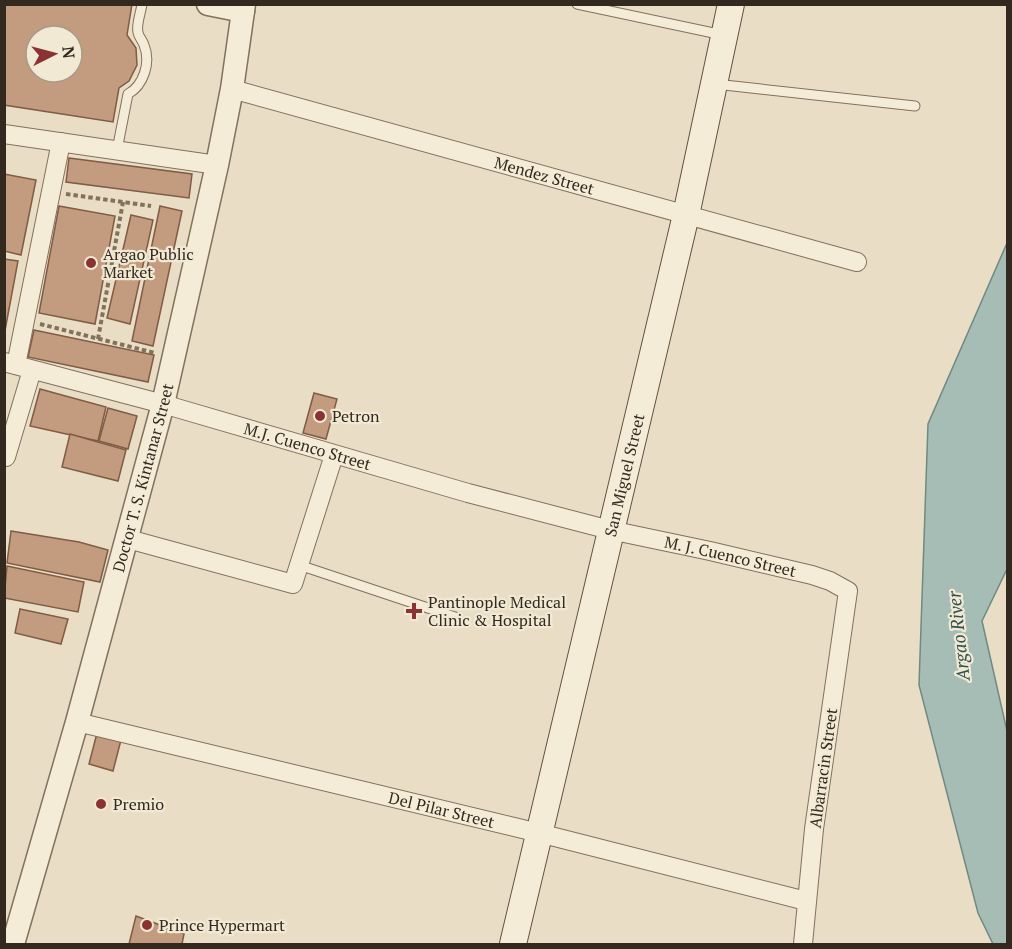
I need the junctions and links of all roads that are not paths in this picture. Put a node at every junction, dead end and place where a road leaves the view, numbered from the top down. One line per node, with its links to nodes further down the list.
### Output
1 (142, 4): 12 (lane)
2 (208, 4): 5 (street)
3 (577, 4): 6 (lane)
4 (731, 4): 6 (main road, San Miguel Street)
5 (244, 8): 8 (street, Doctor T. S. Kintanar Street)
6 (723, 35): 7 (main road, San Miguel Street)
7 (713, 84): 9 (lane); 14 (main road, San Miguel Street)
8 (232, 89): 13 (street, Doctor T. S. Kintanar Street); 14 (street, Mendez Street)
9 (915, 106)
10 (4, 134): 11 (street)
11 (61, 142): 12 (street); 16 (street)
12 (117, 150): 13 (street)
13 (217, 165): 17 (street, Doctor T. S. Kintanar Street)
14 (686, 215): 15 (street, Mendez Street); 20 (main road, San Miguel Street)
15 (857, 262)
16 (17, 366): 17 (street, M.J. Cuenco Street); 19 (street)
17 (163, 404): 18 (street, M.J. Cuenco Street); 21 (street, Doctor T. S. Kintanar Street)
18 (334, 455): 20 (street, M.J. Cuenco Street); 22 (street)
19 (6, 457)
20 (610, 530): 23 (street, M. J. Cuenco Street); 26 (main road, San Miguel Street)
21 (128, 539): 22 (street); 25 (street, Doctor T. S. Kintanar Street)
22 (299, 565): 24 (lane)
23 (848, 591): 27 (street, Albarracin Street)
24 (455, 617)
25 (77, 722): 26 (street, Del Pilar Street); 28 (street, Doctor T. S. Kintanar Street)
26 (539, 833): 27 (street, Del Pilar Street); 29 (main road, San Miguel Street)
27 (806, 901): 30 (street, Albarracin Street)
28 (13, 945)
29 (513, 945)
30 (803, 945)

